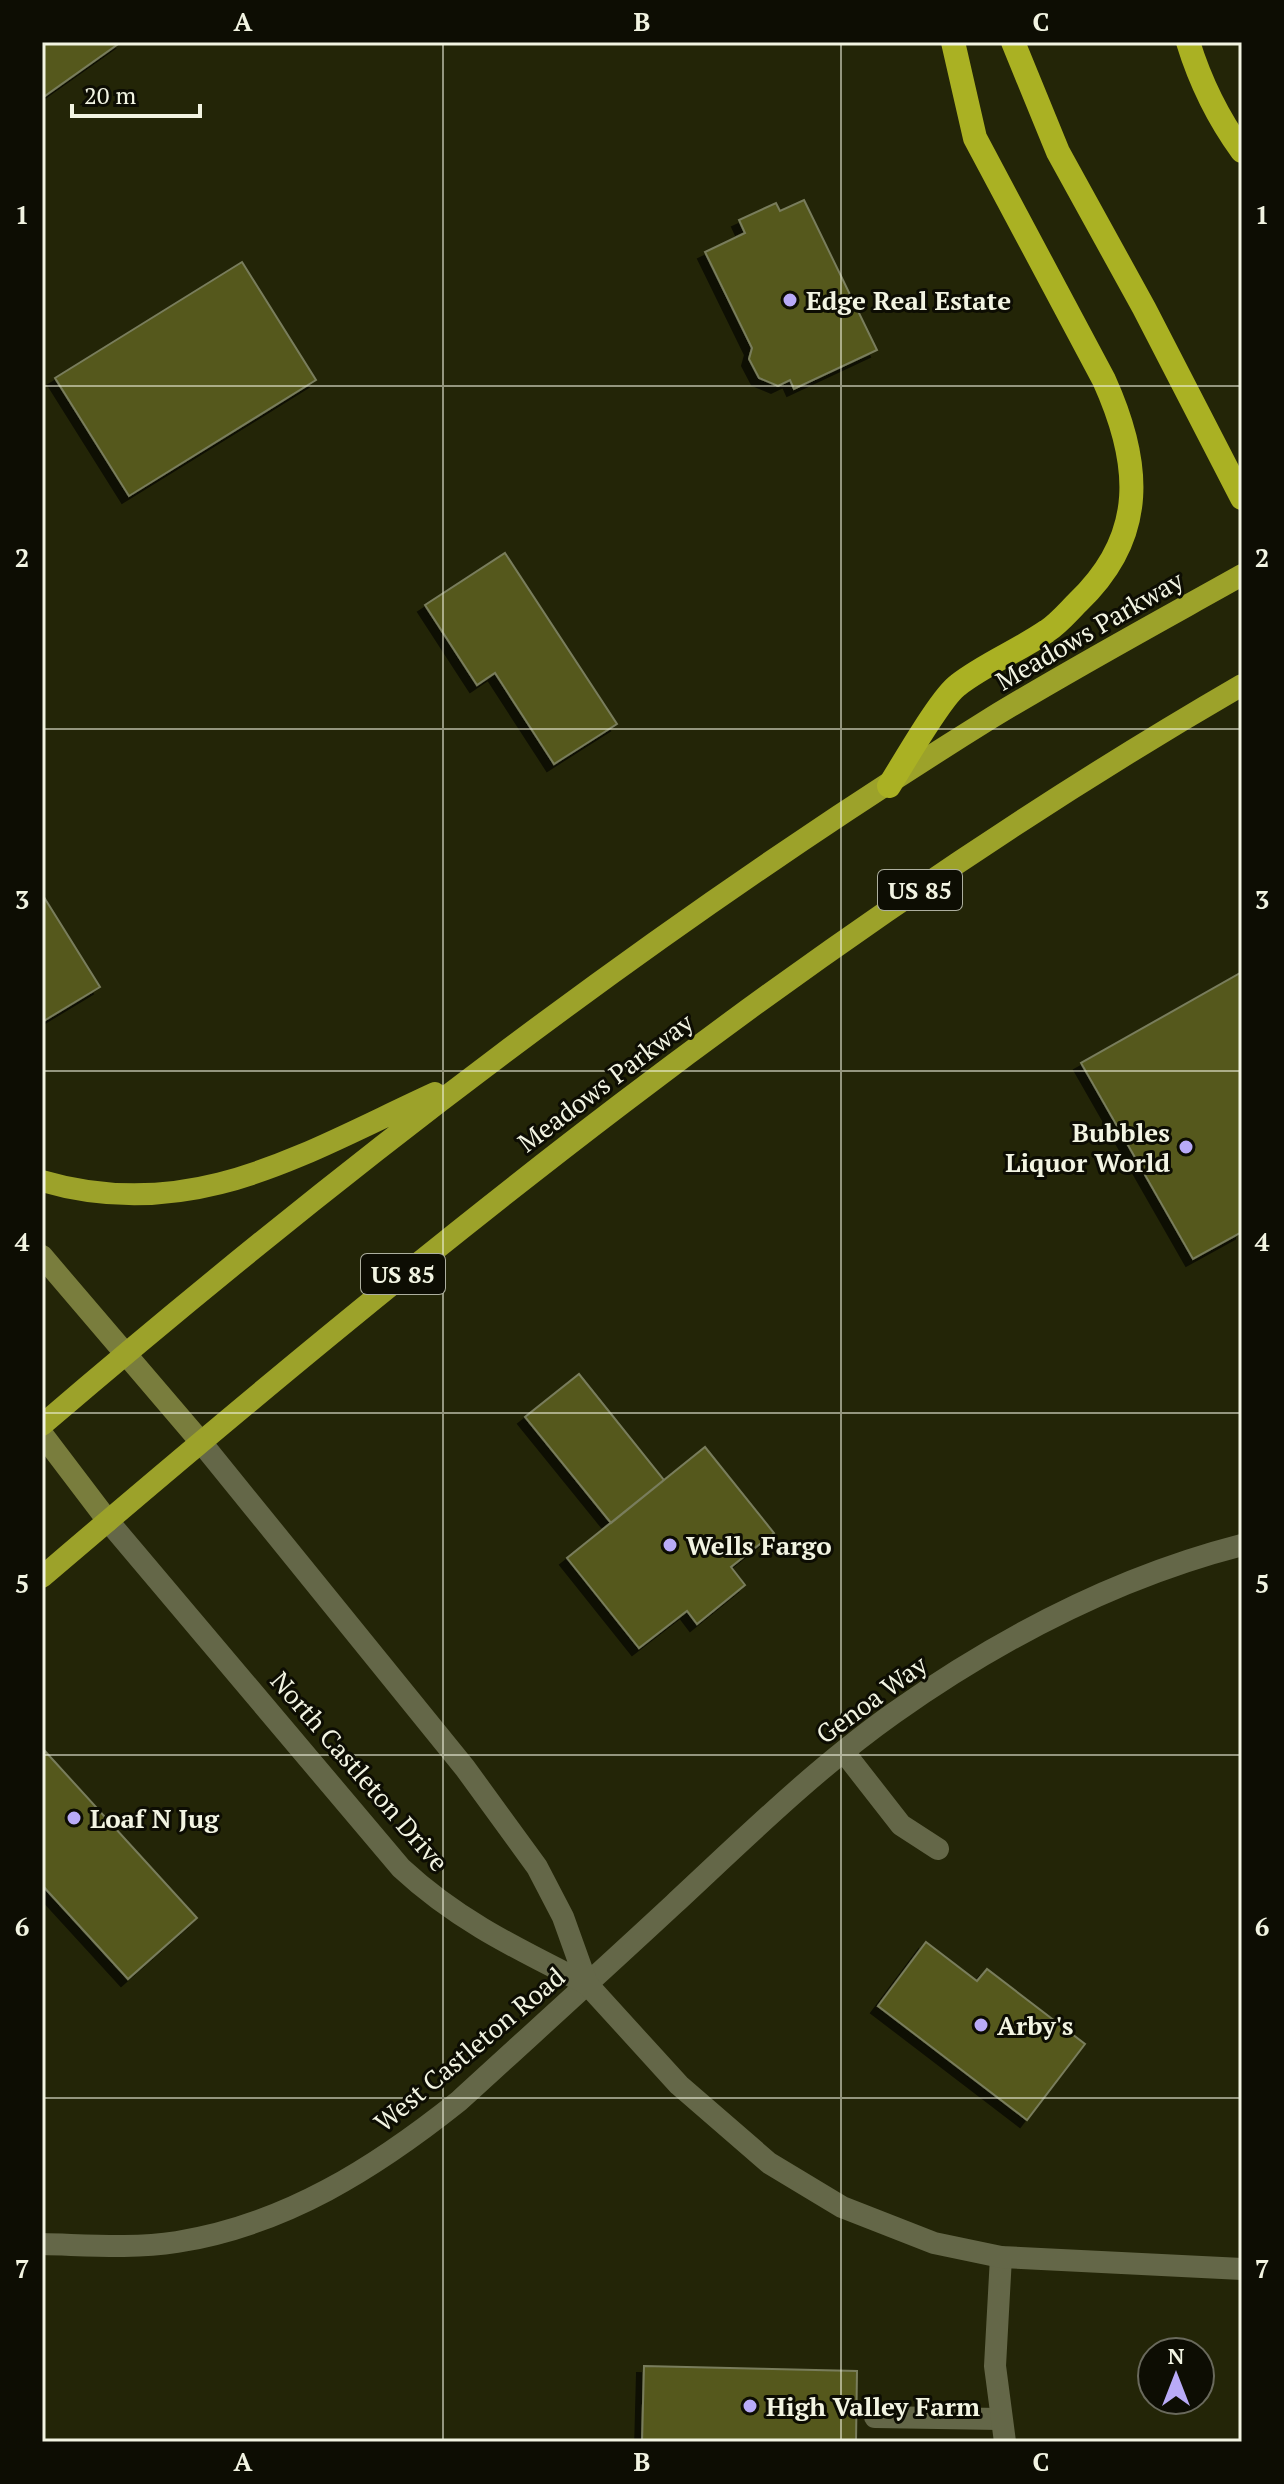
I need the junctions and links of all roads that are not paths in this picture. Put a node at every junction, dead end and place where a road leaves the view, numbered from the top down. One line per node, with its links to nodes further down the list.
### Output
1 (953, 42): 8 (highway)
2 (1013, 42): 5 (highway)
3 (1188, 42): 4 (highway)
4 (1242, 151)
5 (1242, 498)
6 (1242, 575): 8 (highway, Meadows Parkway)
7 (1242, 685): 15 (highway, Meadows Parkway / US 85)
8 (889, 786): 9 (highway, Meadows Parkway)
9 (473, 1075): 10 (highway); 12 (highway, Meadows Parkway)
10 (42, 1181)
11 (42, 1256): 12 (main road)
12 (126, 1353): 13 (highway, Meadows Parkway); 15 (main road)
13 (42, 1425)
14 (42, 1434): 16 (main road, North Castleton Drive)
15 (200, 1441): 16 (highway, Meadows Parkway / US 85); 21 (street)
16 (108, 1521): 18 (highway, Meadows Parkway / US 85); 21 (street, North Castleton Drive)
17 (1242, 1545): 19 (street, Genoa Way)
18 (42, 1577)
19 (844, 1752): 20 (street); 21 (street, Genoa Way)
20 (938, 1849)
21 (587, 1984): 22 (street, West Castleton Road); 23 (street, West Castleton Road)
22 (42, 2244)
23 (1001, 2257): 24 (street, West Castleton Road); 26 (street)
24 (1242, 2269)
25 (875, 2417): 26 (street)
26 (1000, 2419): 27 (street)
27 (1005, 2442)

